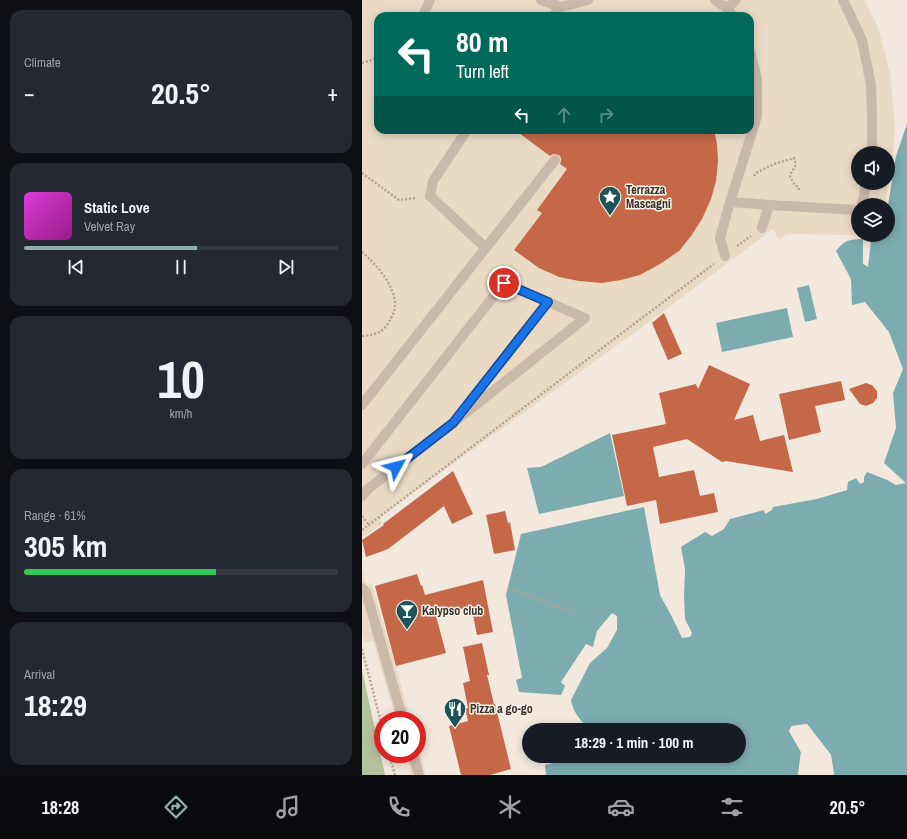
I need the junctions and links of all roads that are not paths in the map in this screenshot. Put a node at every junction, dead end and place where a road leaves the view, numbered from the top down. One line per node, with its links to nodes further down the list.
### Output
1 (430, 0): 9 (street)
2 (541, 0): 8 (street)
3 (588, 0): 7 (street)
4 (714, 0): 11 (street)
5 (736, 0): 11 (street)
6 (843, 0): 16 (street)
7 (576, 2): 8 (street)
8 (561, 7): 10 (street)
9 (425, 12)
10 (557, 12)
11 (730, 12)
12 (754, 67): 13 (street)
13 (754, 126)
14 (464, 134): 22 (street)
15 (751, 134): 18 (street)
16 (872, 146)
17 (555, 160): 22 (street)
18 (730, 202): 19 (street); 23 (street)
19 (769, 205): 20 (street); 21 (street)
20 (851, 210)
21 (762, 228)
22 (486, 248): 25 (street)
23 (724, 256)
24 (548, 302): 26 (street); 26 (street); 27 (street)
25 (362, 405)
26 (453, 423): 28 (street)
27 (362, 464)
28 (362, 496)
29 (362, 588): 30 (street)
30 (400, 711)
31 (415, 763): 32 (street)
32 (418, 775)

